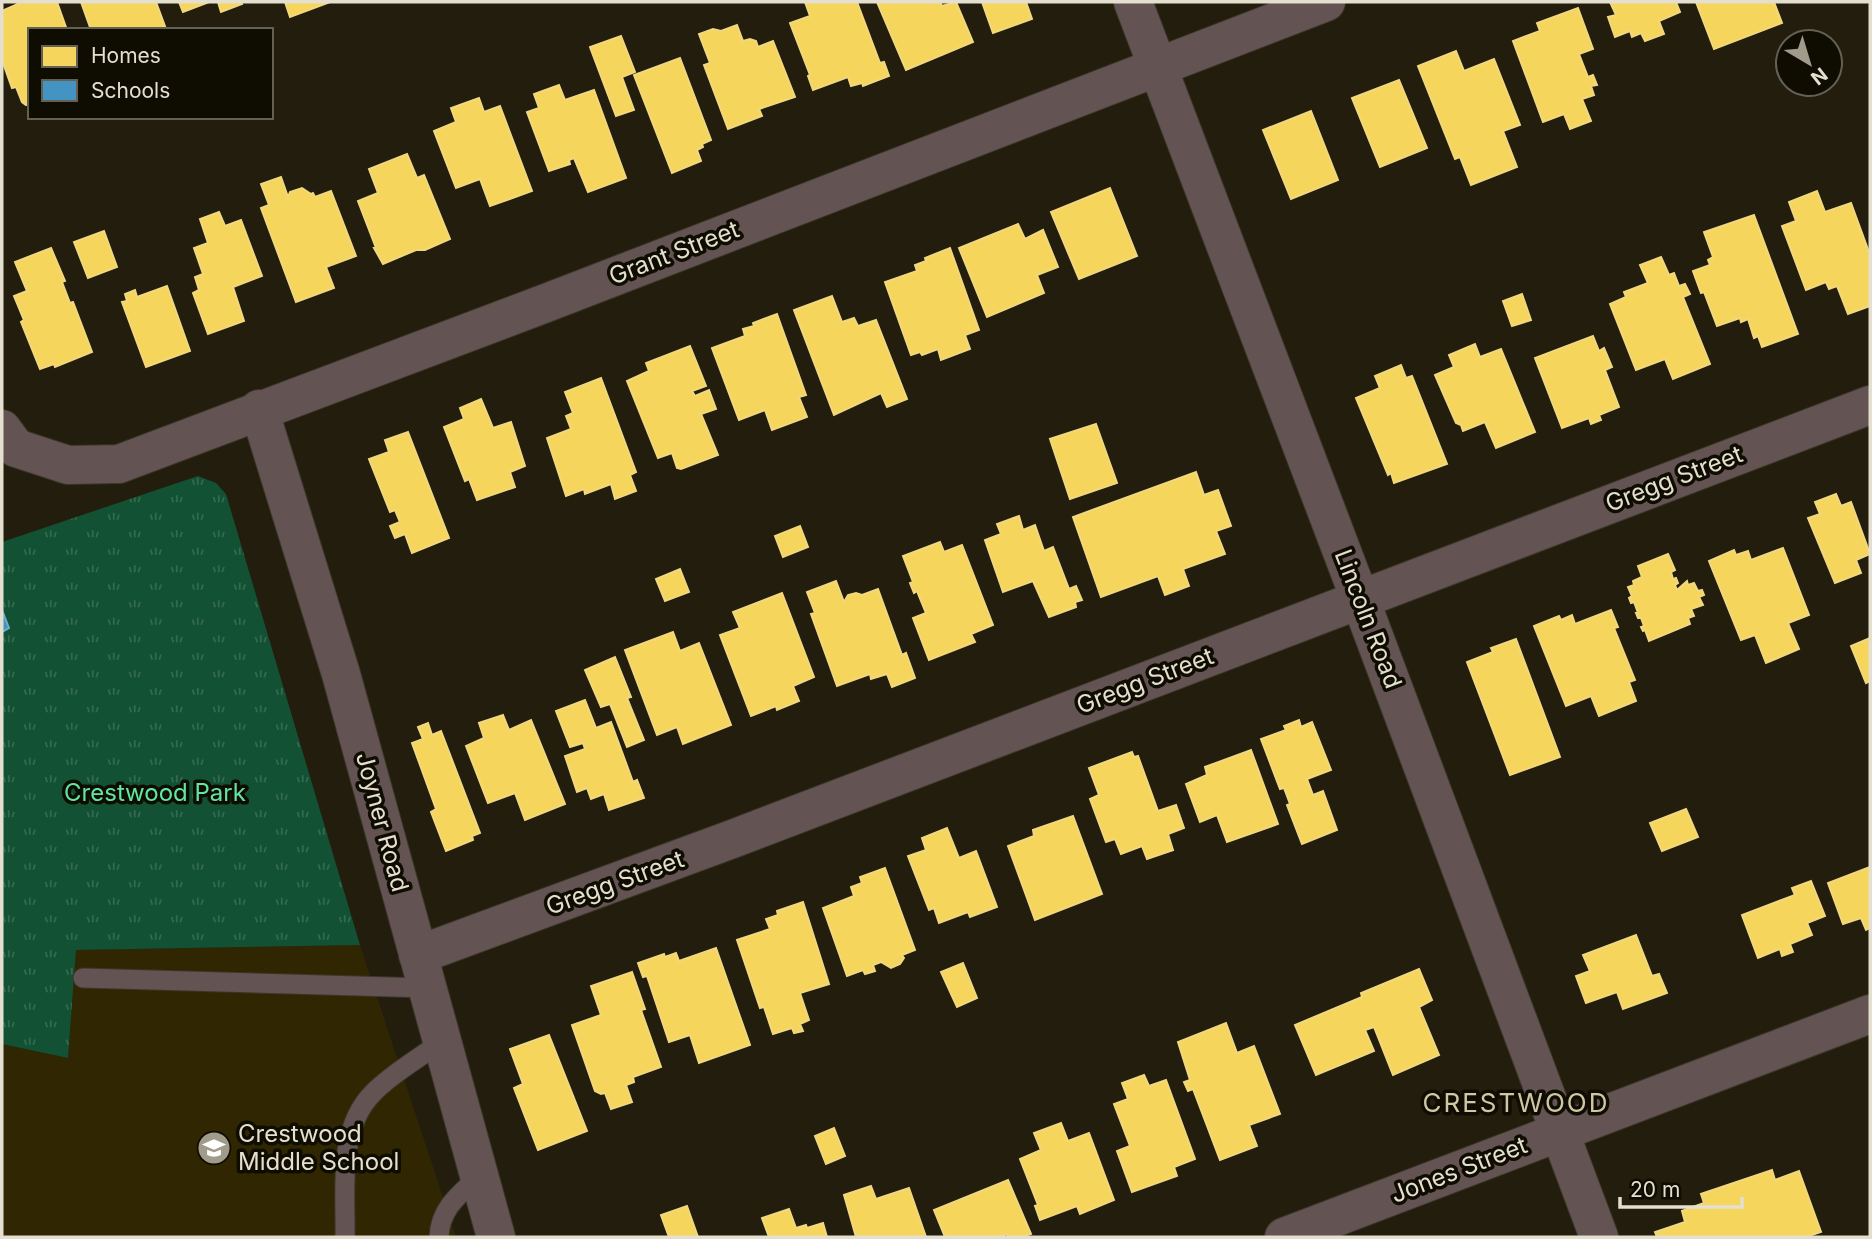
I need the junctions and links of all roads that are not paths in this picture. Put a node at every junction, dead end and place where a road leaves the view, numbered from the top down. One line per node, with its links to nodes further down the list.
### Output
1 (1133, 2): 3 (street, Lincoln Road)
2 (1326, 2): 3 (street, Grant Street)
3 (1157, 67): 5 (street, Grant Street); 7 (street, Lincoln Road)
4 (1870, 405): 7 (street, Gregg Street)
5 (259, 410): 6 (street, Grant Street); 8 (street, Joyner Road)
6 (9, 439)
7 (1360, 599): 8 (street, Gregg Street); 12 (street, Lincoln Road)
8 (423, 972): 9 (lane); 11 (street, Joyner Road)
9 (83, 978)
10 (1870, 1014): 12 (street, Jones Street)
11 (442, 1041): 13 (street, Joyner Road); 14 (lane)
12 (1559, 1132): 17 (street, Jones Street); 18 (street, Lincoln Road)
13 (479, 1176): 15 (lane); 16 (street, Joyner Road)
14 (345, 1237)
15 (439, 1237)
16 (496, 1237)
17 (1284, 1237)
18 (1598, 1237)

